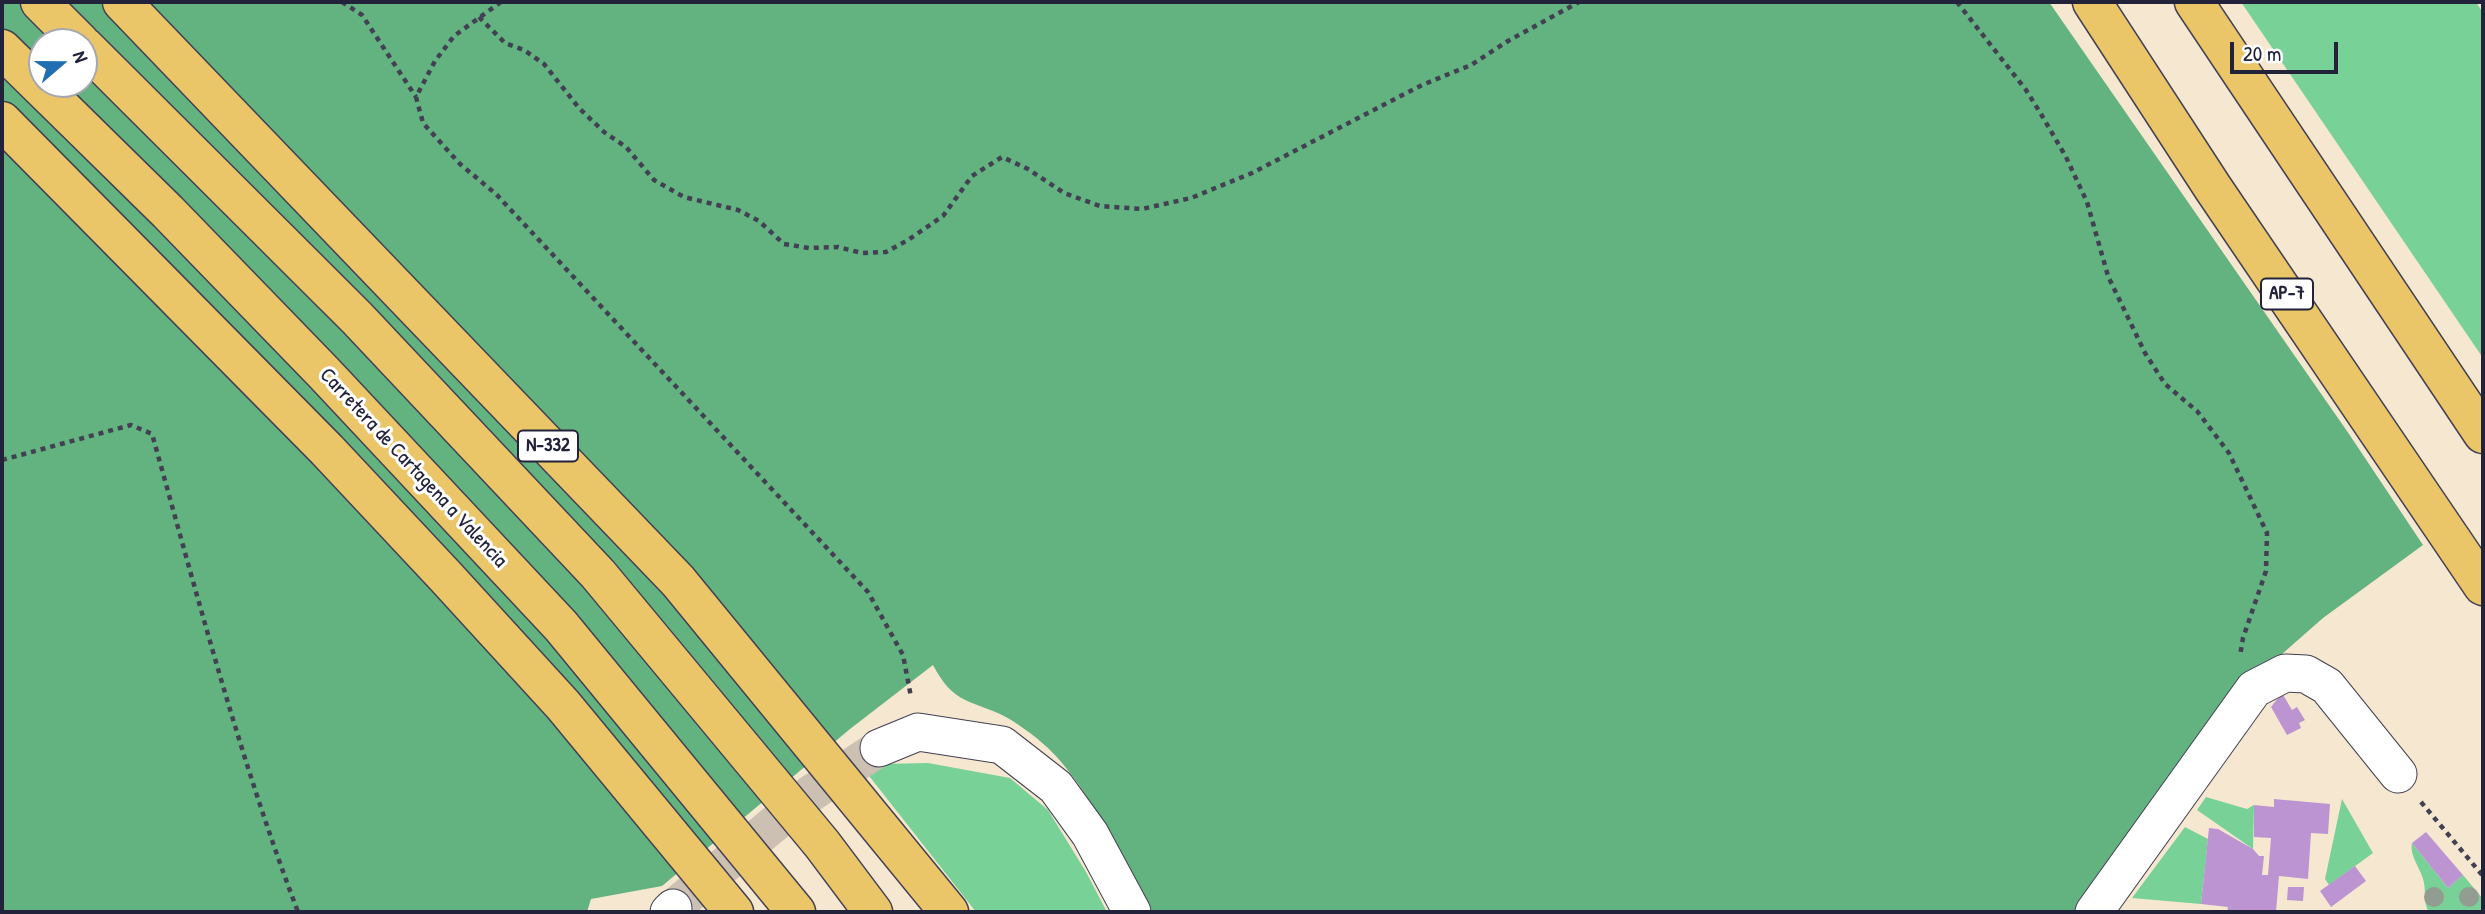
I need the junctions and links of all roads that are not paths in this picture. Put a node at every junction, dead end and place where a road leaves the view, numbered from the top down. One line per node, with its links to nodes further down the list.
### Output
1 (40, 2): 5 (highway)
2 (122, 2): 16 (highway, N-332)
3 (2092, 2): 10 (highway, AP-7)
4 (2194, 2): 9 (highway)
5 (66, 28)
6 (2, 49): 14 (highway, Carretera de Cartagena a Valencia)
7 (98, 60): 15 (highway, N-332)
8 (2, 121): 13 (highway)
9 (2483, 434)
10 (2483, 586)
11 (879, 748): 17 (street)
12 (2398, 774): 18 (street)
13 (734, 912)
14 (796, 912)
15 (873, 912)
16 (949, 912)
17 (1132, 912)
18 (2094, 912)

